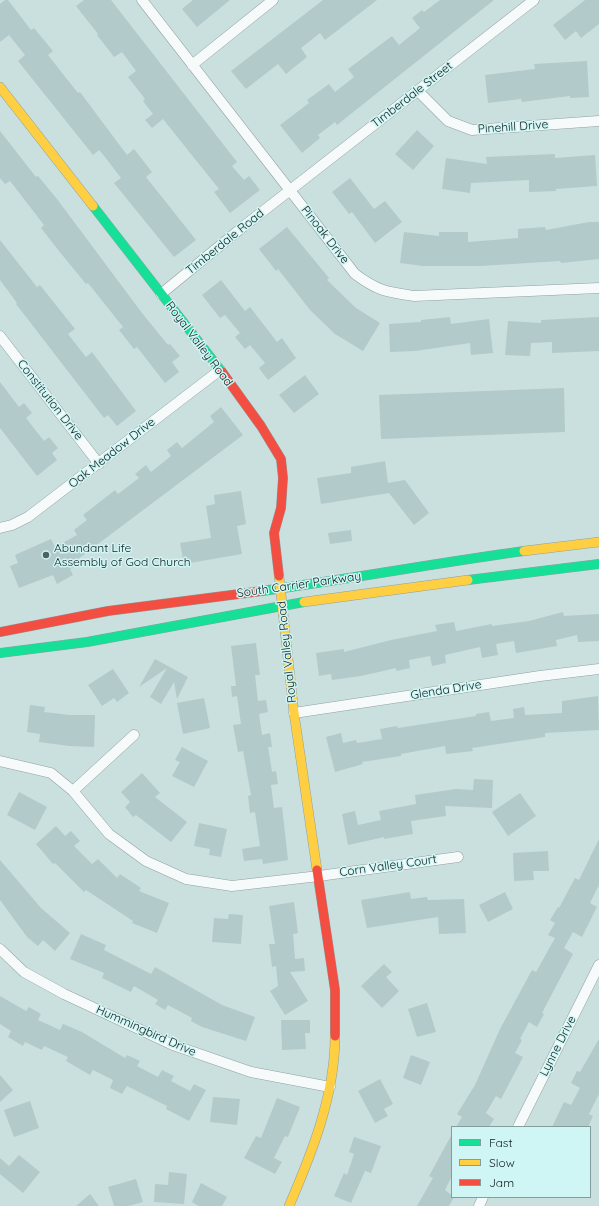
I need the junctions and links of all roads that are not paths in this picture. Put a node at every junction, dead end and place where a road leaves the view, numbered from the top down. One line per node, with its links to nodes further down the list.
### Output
1 (142, 0): 4 (street, Pinoak Drive)
2 (273, 0): 4 (street)
3 (534, 0): 6 (street, Timberdale Street)
4 (192, 65): 8 (street, Pinoak Drive)
5 (0, 87): 10 (street, Royal Valley Road)
6 (418, 91): 7 (street, Pinehill Drive); 8 (street, Timberdale Street)
7 (599, 121)
8 (290, 190): 9 (street, Pinoak Drive); 10 (street, Timberdale Road)
9 (599, 288)
10 (161, 294): 12 (street, Royal Valley Road)
11 (0, 336): 13 (street, Constitution Drive)
12 (220, 370): 13 (street, Oak Meadow Drive); 17 (street, Royal Valley Road)
13 (99, 464): 14 (street, Oak Meadow Drive)
14 (0, 528)
15 (599, 542): 17 (street, South Carrier Parkway)
16 (599, 564): 18 (street, South Carrier Parkway)
17 (280, 588): 18 (street, Royal Valley Road); 19 (street, South Carrier Parkway)
18 (282, 605): 20 (street, South Carrier Parkway); 22 (street, Royal Valley Road)
19 (0, 632)
20 (0, 653)
21 (599, 669): 22 (street, Glenda Drive)
22 (294, 713): 27 (street, Royal Valley Road)
23 (134, 736): 25 (street)
24 (0, 761): 25 (street, Corn Valley Court)
25 (73, 791): 27 (street, Corn Valley Court)
26 (458, 856): 27 (street, Corn Valley Court)
27 (319, 876): 30 (street, Royal Valley Road)
28 (0, 949): 30 (street, Hummingbird Drive)
29 (599, 964): 31 (street, Lynne Drive)
30 (330, 1087): 32 (street, Royal Valley Road)
31 (518, 1126)
32 (289, 1206)

